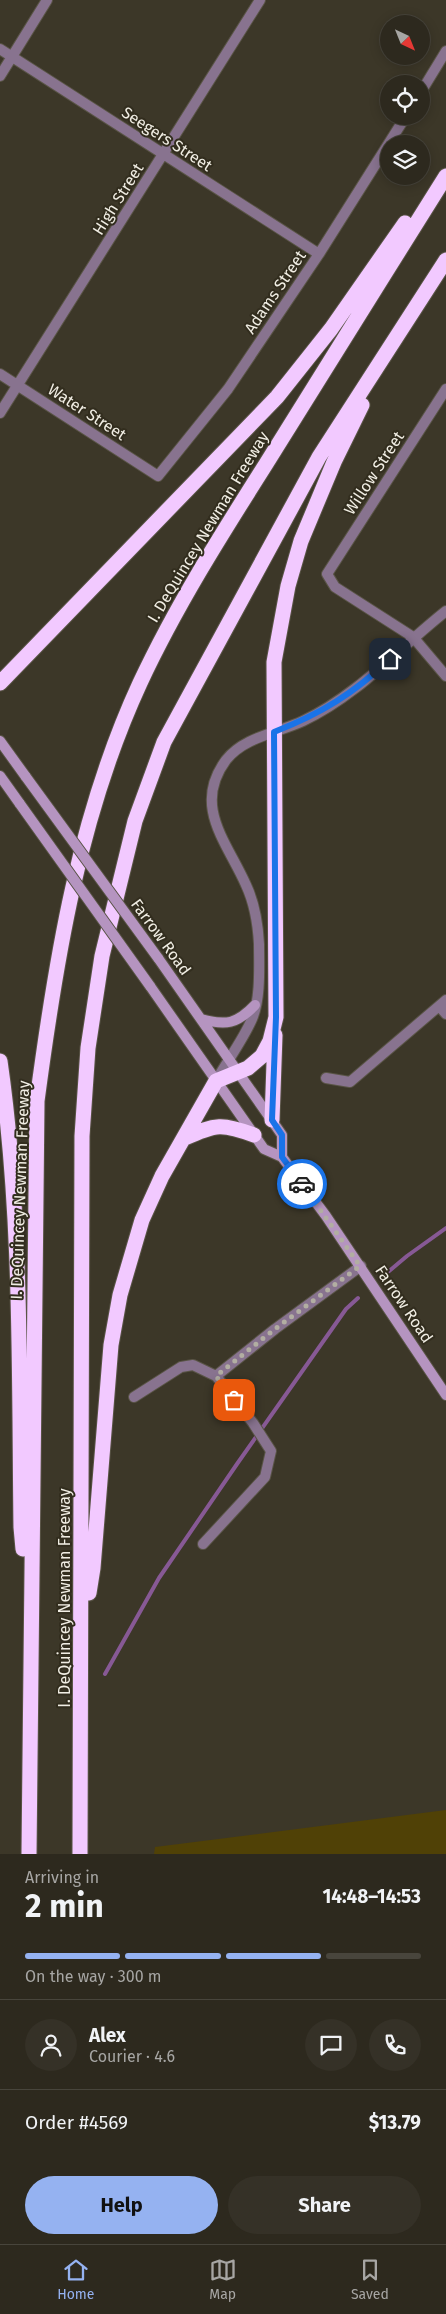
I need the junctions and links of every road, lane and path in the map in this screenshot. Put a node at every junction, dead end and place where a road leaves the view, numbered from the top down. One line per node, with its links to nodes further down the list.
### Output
1 (46, 0): 5 (street)
2 (260, 0): 9 (street, High Street)
3 (0, 49): 5 (street, Seegers Street)
4 (446, 51): 7 (street)
5 (12, 57): 6 (street); 9 (street, Seegers Street)
6 (0, 76)
7 (430, 77)
8 (400, 125): 12 (street, Adams Street)
9 (164, 154): 12 (street, Seegers Street); 16 (street, High Street)
10 (446, 168): 23 (highway)
11 (446, 176): 45 (highway, I. DeQuincey Newman Freeway)
12 (319, 254): 19 (street, Adams Street)
13 (446, 260): 14 (highway, I. DeQuincey Newman Freeway)
14 (384, 356): 24 (highway); 46 (highway, I. DeQuincey Newman Freeway)
15 (0, 374): 16 (street, Water Street)
16 (18, 385): 18 (street, High Street); 19 (street, Water Street)
17 (446, 389): 21 (street, Willow Street)
18 (0, 414)
19 (158, 476)
20 (446, 610): 21 (street)
21 (412, 637): 22 (street); 24 (street)
22 (446, 676)
23 (0, 683)
24 (274, 732): 27 (street); 29 (highway)
25 (0, 741): 30 (main road, Farrow Road, bridge)
26 (0, 776): 35 (main road, Farrow Road, bridge)
27 (255, 1005): 30 (main road); 31 (street)
28 (444, 1006): 34 (street)
29 (276, 1017): 33 (highway); 36 (highway)
30 (201, 1020): 31 (main road, Farrow Road)
31 (229, 1058): 33 (main road, Farrow Road); 35 (street)
32 (0, 1061): 45 (highway)
33 (238, 1072): 35 (highway); 36 (main road, Farrow Road)
34 (326, 1078)
35 (216, 1081): 37 (main road, Farrow Road); 38 (highway)
36 (272, 1120): 39 (main road, Farrow Road)
37 (254, 1135): 38 (highway); 39 (main road, Farrow Road)
38 (185, 1138): 46 (highway)
39 (282, 1157): 40 (main road, Farrow Road)
40 (360, 1266): 41 (street); 42 (main road, Farrow Road)
41 (216, 1376): 43 (street); 44 (street)
42 (446, 1394)
43 (134, 1397)
44 (204, 1544)
45 (30, 1603): 47 (highway, I. DeQuincey Newman Freeway)
46 (81, 1642): 48 (highway, I. DeQuincey Newman Freeway)
47 (29, 1854)
48 (80, 1854)

